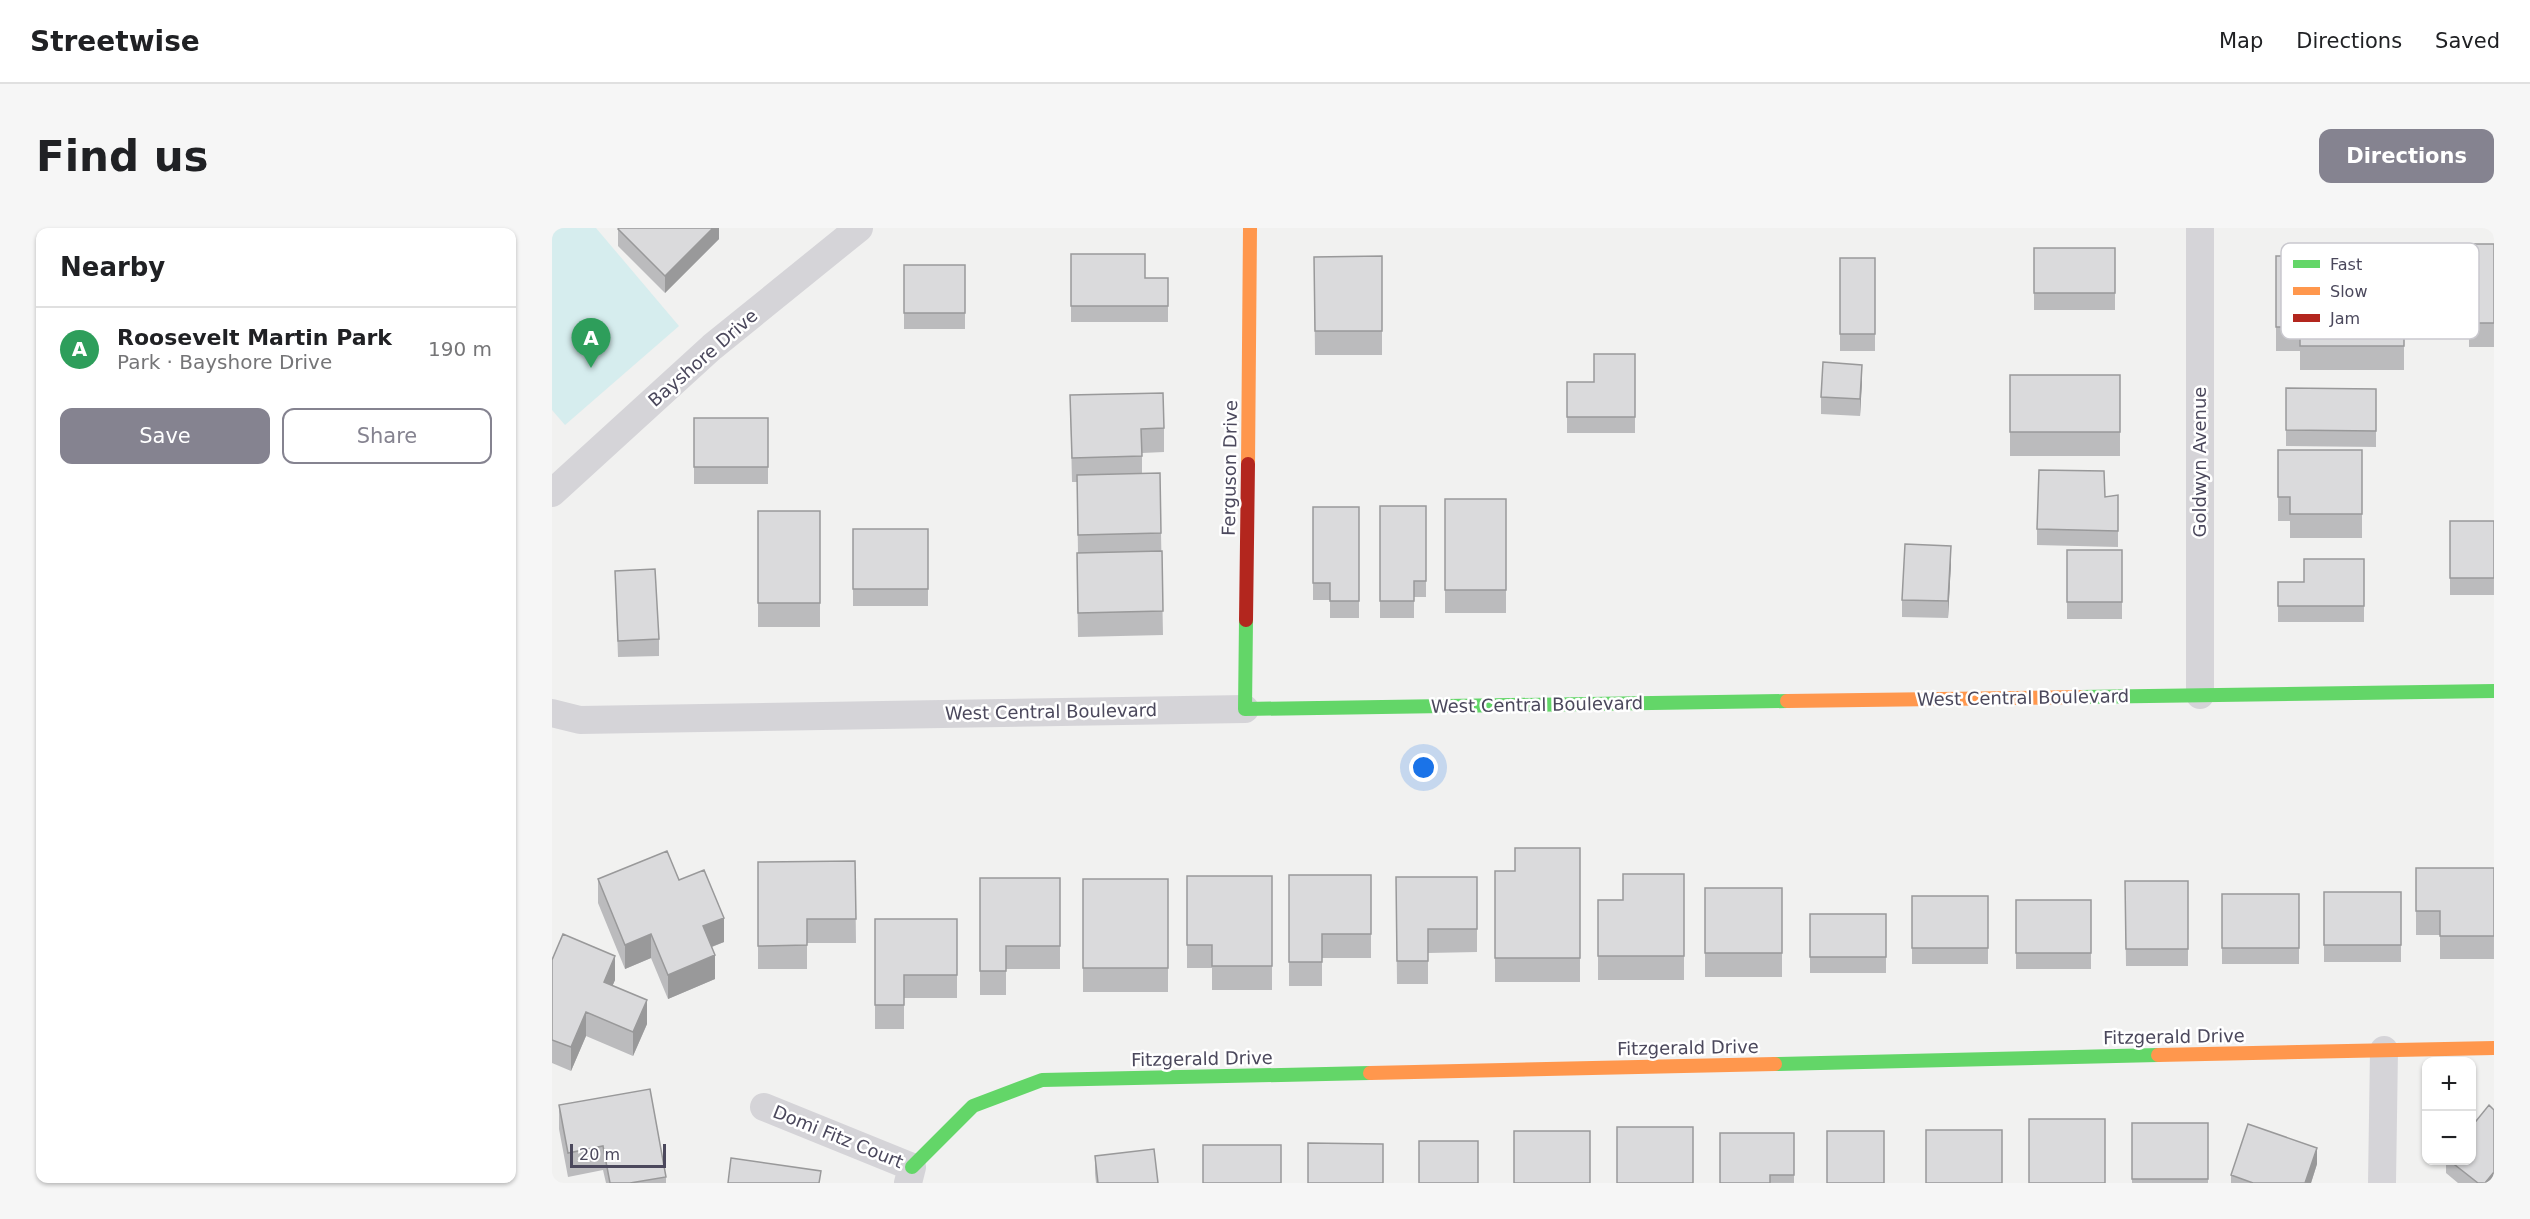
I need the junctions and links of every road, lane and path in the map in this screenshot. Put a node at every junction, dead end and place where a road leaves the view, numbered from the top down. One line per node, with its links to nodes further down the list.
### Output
1 (859, 228): 4 (street, Bayshore Drive)
2 (1250, 228): 7 (street, Ferguson Drive)
3 (2200, 228): 6 (street, Goldwyn Avenue)
4 (552, 493)
5 (2494, 691): 6 (street, West Central Boulevard)
6 (2200, 695): 7 (street, West Central Boulevard)
7 (1245, 709): 8 (street, West Central Boulevard)
8 (552, 712)
9 (2494, 1048): 10 (street, Fitzgerald Drive)
10 (2384, 1050): 12 (street, Fitzgerald Drive); 13 (street)
11 (764, 1107): 12 (street, Domi Fitz Court)
12 (910, 1175)
13 (2382, 1183)

